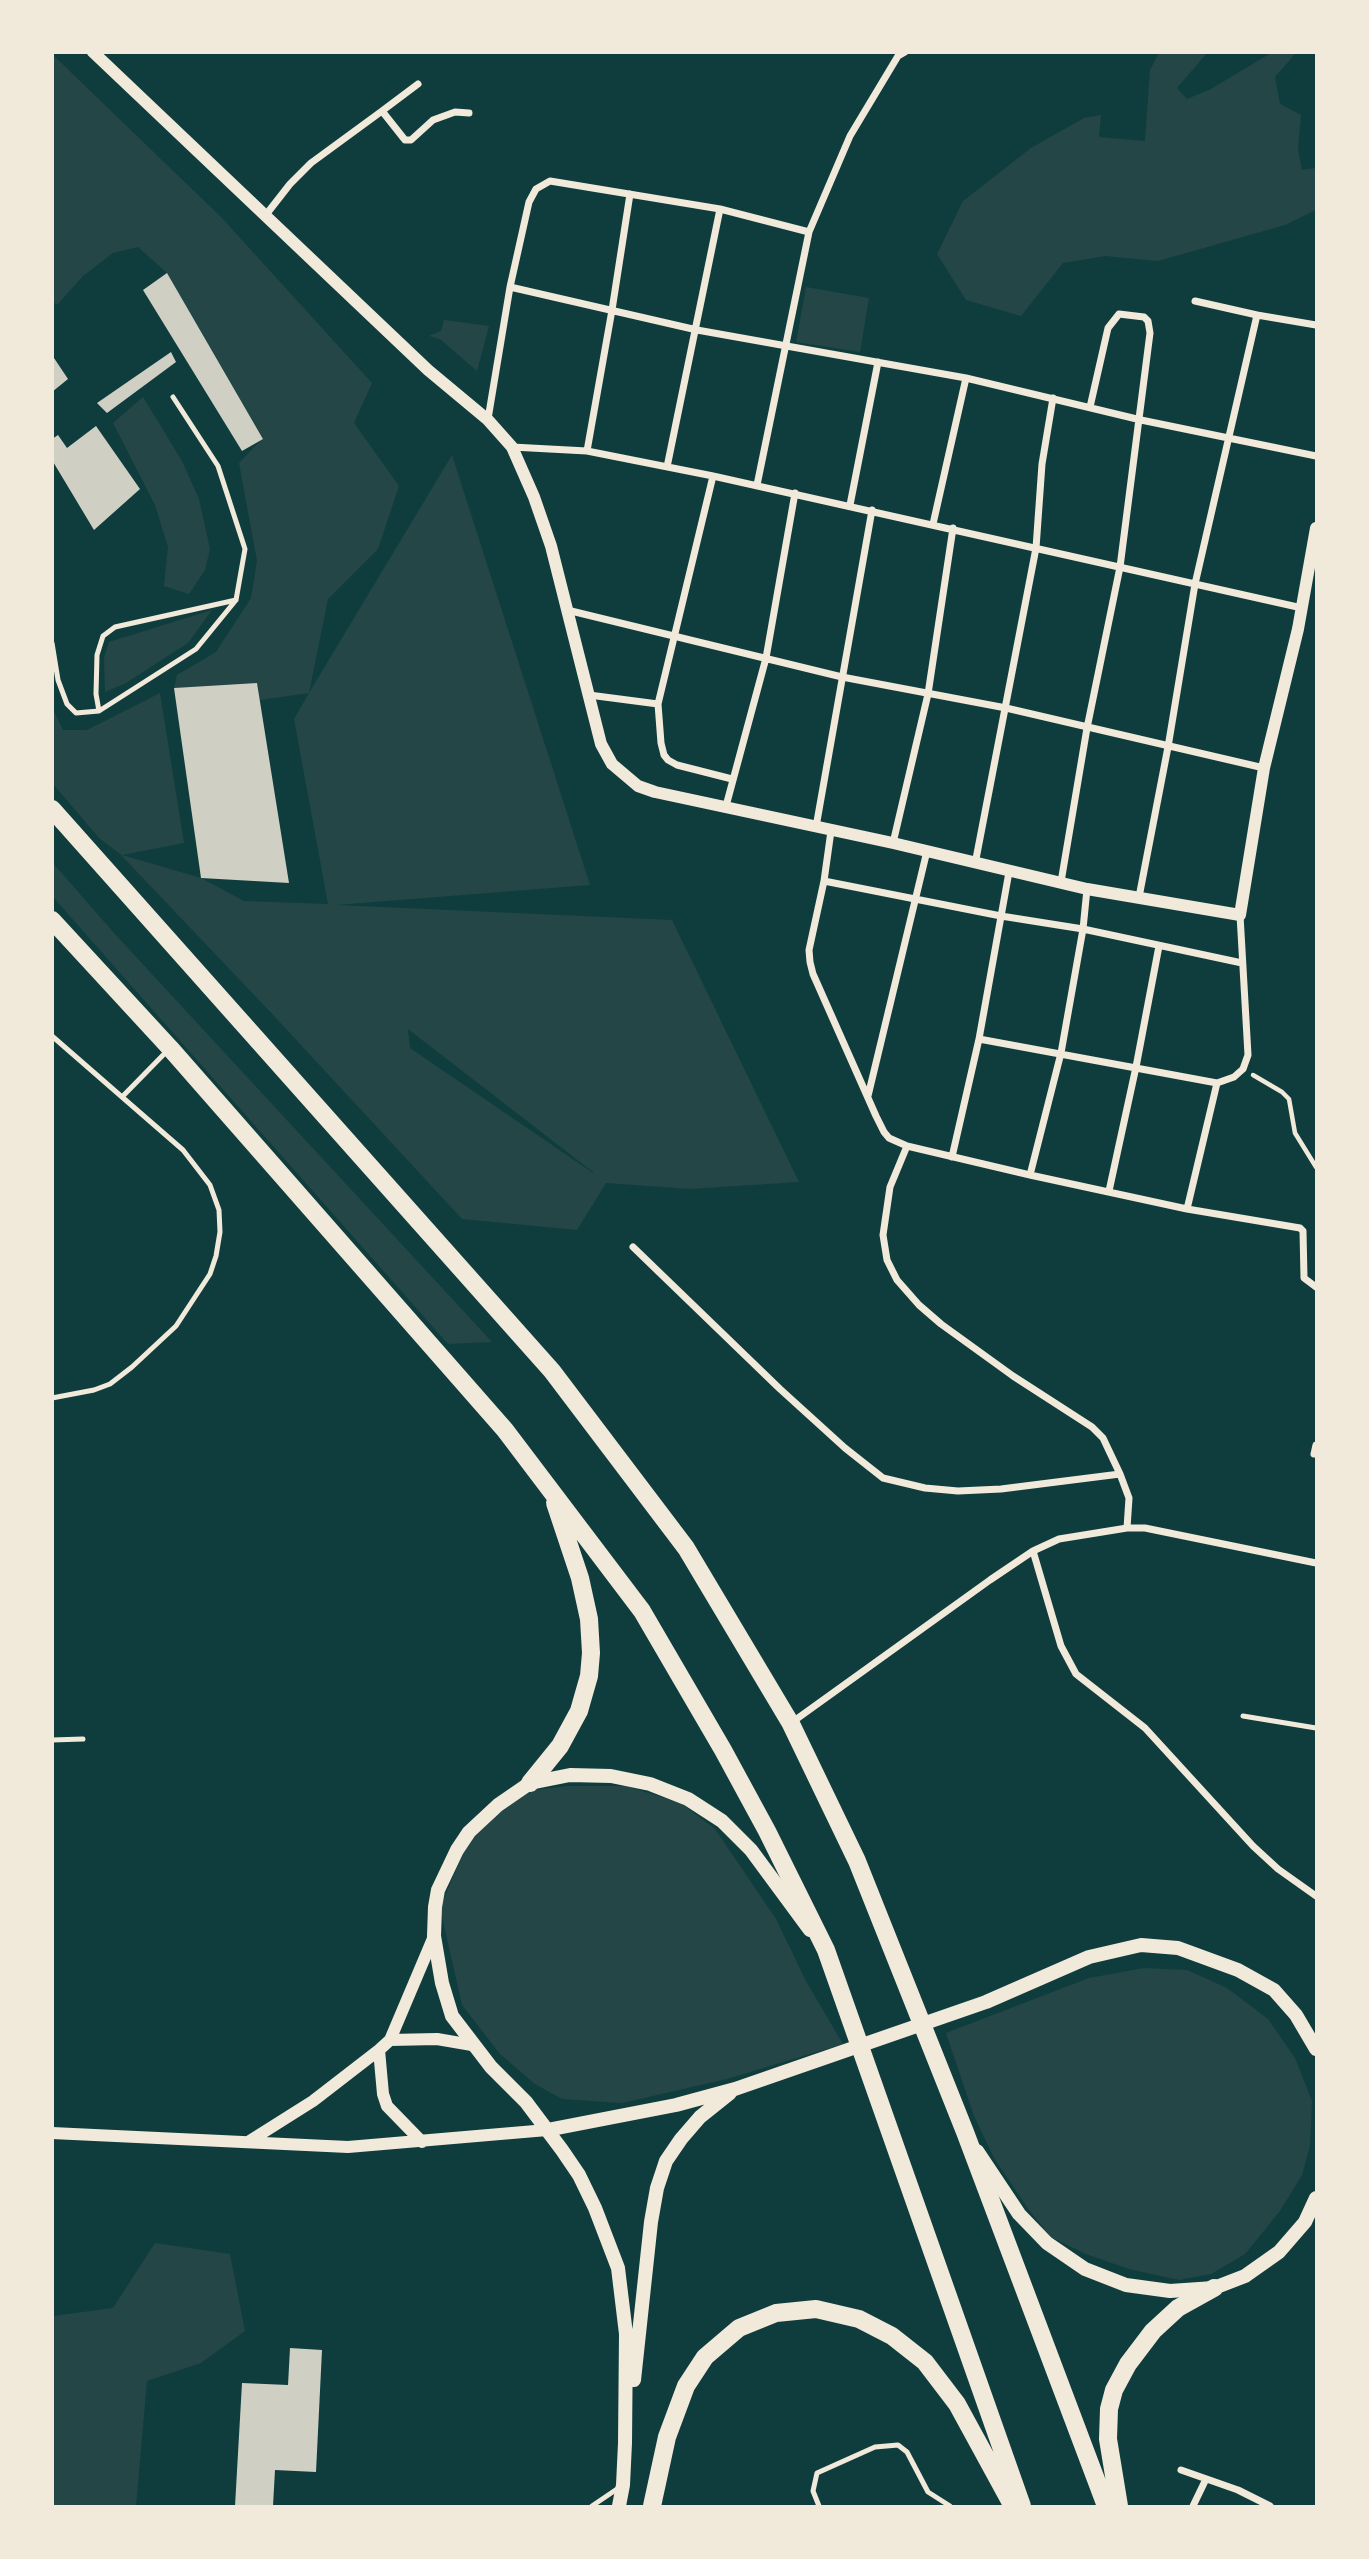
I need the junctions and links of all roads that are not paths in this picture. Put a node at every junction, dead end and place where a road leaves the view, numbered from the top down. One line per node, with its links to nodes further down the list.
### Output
1 (93, 52): 8 (street)
2 (899, 54): 9 (street)
3 (418, 84): 4 (street)
4 (382, 111): 5 (street); 8 (street)
5 (470, 113)
6 (630, 194): 7 (street); 10 (street); 12 (street)
7 (720, 209): 9 (street); 15 (street)
8 (265, 217): 22 (street)
9 (808, 232): 16 (street)
10 (510, 287): 12 (street); 22 (street)
11 (1195, 301): 13 (street)
12 (612, 310): 15 (street); 26 (street)
13 (1257, 315): 14 (street); 24 (street)
14 (1317, 325)
15 (697, 330): 16 (street); 28 (street)
16 (787, 346): 17 (street); 30 (street)
17 (878, 362): 18 (street); 32 (street)
18 (966, 378): 20 (street); 34 (street)
19 (173, 397): 40 (lane)
20 (1053, 398): 21 (street); 37 (street)
21 (1090, 407): 23 (street); 23 (street)
22 (488, 420): 25 (street)
23 (1140, 420): 24 (street); 38 (street)
24 (1227, 439): 27 (street); 39 (street)
25 (512, 447): 26 (street); 42 (street)
26 (587, 451): 28 (street)
27 (1317, 456)
28 (667, 467): 29 (street)
29 (713, 476): 30 (street); 43 (street)
30 (757, 485): 31 (street)
31 (795, 493): 32 (street); 45 (street)
32 (850, 505): 33 (street)
33 (872, 510): 34 (street); 46 (street)
34 (933, 524): 35 (street)
35 (953, 528): 37 (street); 47 (street)
36 (1317, 528): 41 (street)
37 (1036, 548): 38 (street); 50 (street)
38 (1120, 567): 39 (street); 52 (street)
39 (1195, 583): 41 (street); 53 (street)
40 (236, 600): 51 (lane); 51 (lane)
41 (1302, 608): 54 (street)
42 (567, 610): 43 (street); 48 (street)
43 (676, 637): 45 (street); 49 (street)
44 (52, 643): 51 (lane)
45 (766, 658): 46 (street); 55 (street)
46 (842, 677): 47 (street); 58 (street)
47 (928, 694): 50 (street); 60 (street)
48 (589, 695): 49 (street); 56 (street)
49 (657, 704): 55 (street)
50 (1006, 708): 52 (street); 62 (street)
51 (99, 711)
52 (1087, 728): 53 (street); 65 (street)
53 (1168, 747): 54 (street); 67 (street)
54 (1264, 768): 69 (street)
55 (732, 779): 56 (street)
56 (726, 806): 58 (street)
57 (52, 809): 99 (highway)
58 (816, 827): 59 (street)
59 (831, 831): 60 (street); 64 (street)
60 (893, 843): 61 (street)
61 (927, 851): 62 (street); 68 (street)
62 (975, 864): 63 (street)
63 (1009, 872): 65 (street); 70 (street)
64 (824, 881): 68 (street); 82 (street)
65 (1061, 882): 66 (street)
66 (1087, 888): 67 (street); 72 (street)
67 (1139, 897): 69 (street)
68 (917, 900): 70 (street); 82 (street)
69 (1240, 915): 74 (street)
70 (1001, 916): 72 (street); 76 (street)
71 (52, 920): 77 (highway)
72 (1083, 929): 73 (street); 78 (street)
73 (1159, 946): 74 (street); 79 (street)
74 (1242, 963): 80 (street)
75 (52, 1036): 81 (lane)
76 (979, 1039): 78 (street); 84 (street)
77 (170, 1048): 81 (lane); 94 (highway)
78 (1061, 1053): 79 (street); 85 (street)
79 (1136, 1067): 80 (street); 86 (street)
80 (1217, 1083): 87 (street)
81 (122, 1097): 90 (lane)
82 (867, 1097): 83 (street)
83 (906, 1146): 84 (street); 93 (street)
84 (952, 1157): 85 (street)
85 (1030, 1175): 86 (street)
86 (1109, 1191): 87 (street)
87 (1187, 1209): 89 (street)
88 (633, 1247): 93 (street)
89 (1317, 1287)
90 (52, 1398)
91 (1317, 1446): 92 (street)
92 (1314, 1454)
93 (1120, 1474): 95 (street)
94 (549, 1487): 103 (highway); 106 (highway)
95 (1127, 1528): 96 (street); 97 (street)
96 (1033, 1551): 99 (street); 104 (street)
97 (1317, 1563)
98 (1244, 1716): 100 (lane)
99 (791, 1724): 113 (highway)
100 (1317, 1728)
101 (83, 1739): 102 (lane)
102 (52, 1741)
103 (530, 1783): 105 (main road); 106 (main road)
104 (1317, 1896)
105 (434, 1936): 107 (street); 108 (main road)
106 (826, 1951): 129 (highway)
107 (390, 2040): 108 (street); 110 (street)
108 (472, 2045): 112 (main road)
109 (1317, 2049): 111 (main road)
110 (379, 2050): 115 (street); 116 (street)
111 (735, 2089): 112 (main road); 119 (main road)
112 (547, 2130): 116 (street); 119 (main road)
113 (965, 2132): 118 (main road); 130 (highway)
114 (52, 2133): 115 (street)
115 (248, 2142): 116 (street)
116 (422, 2142)
117 (1317, 2198): 118 (main road)
118 (1214, 2288): 131 (highway)
119 (625, 2444): 122 (main road)
120 (1181, 2470): 121 (street)
121 (1206, 2479): 132 (street); 133 (street)
122 (623, 2485): 123 (lane); 124 (main road)
123 (592, 2507)
124 (619, 2507)
125 (652, 2507): 128 (highway)
126 (819, 2507): 127 (lane)
127 (950, 2507)
128 (1013, 2507)
129 (1022, 2507)
130 (1106, 2507)
131 (1119, 2507)
132 (1193, 2507)
133 (1270, 2507)

